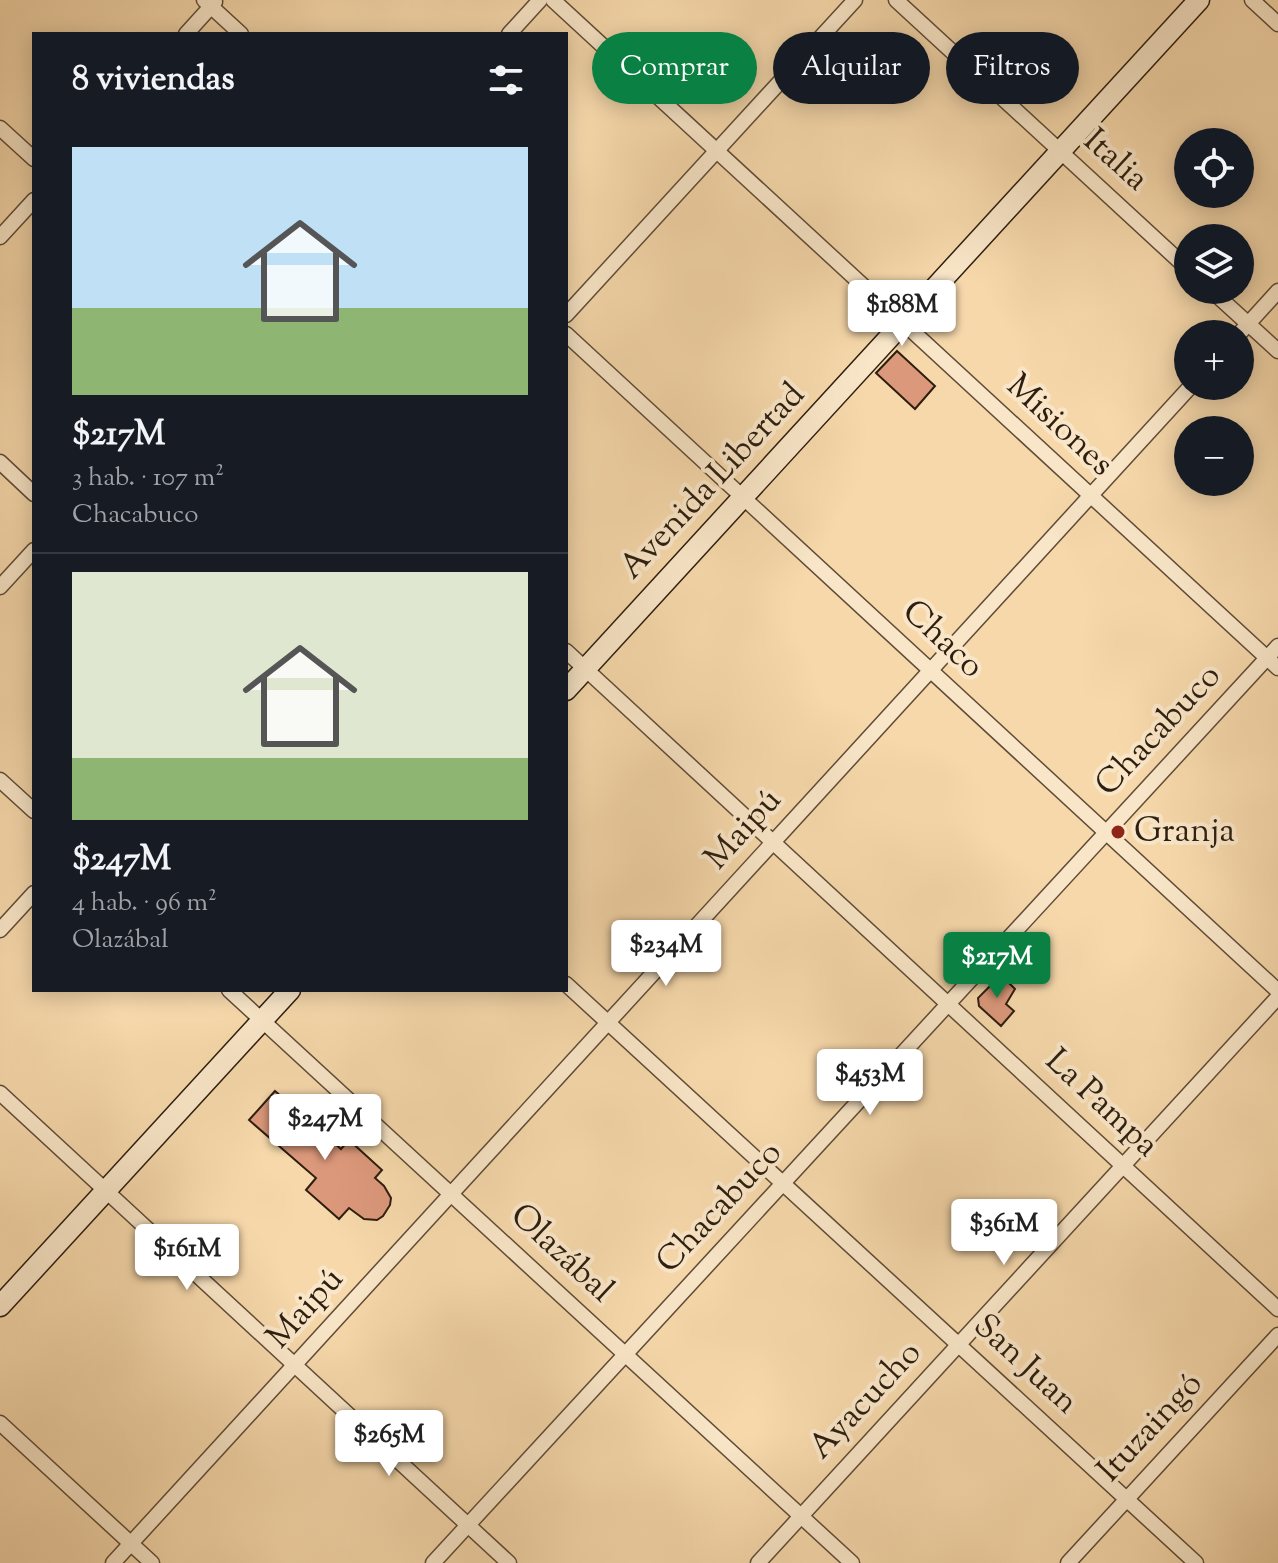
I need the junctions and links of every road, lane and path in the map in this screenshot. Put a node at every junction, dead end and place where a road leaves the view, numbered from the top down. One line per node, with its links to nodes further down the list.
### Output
1 (540, 0): 11 (street)
2 (553, 0): 13 (street, Misiones)
3 (855, 0): 13 (street)
4 (896, 0): 14 (street, Italia)
5 (1199, 0): 14 (main road, Avenida Libertad)
6 (1252, 0): 8 (street)
7 (211, 2): 9 (street); 10 (street)
8 (1278, 24)
9 (188, 32)
10 (239, 32)
11 (511, 32)
12 (0, 128): 15 (street)
13 (717, 151): 21 (street); 24 (street, Misiones)
14 (1060, 152): 18 (street, Italia); 24 (main road, Avenida Libertad)
15 (32, 157)
16 (32, 202): 17 (street)
17 (0, 237)
18 (1174, 256)
19 (1278, 291): 23 (street)
20 (1223, 304): 22 (street)
21 (568, 313)
22 (1236, 320)
23 (1252, 320)
24 (903, 323): 31 (street, Misiones); 32 (main road, Avenida Libertad)
25 (1254, 335): 27 (street)
26 (568, 336): 32 (street, Chaco)
27 (1278, 351)
28 (1178, 400): 31 (street, Maipú)
29 (0, 462): 30 (street)
30 (32, 492)
31 (1091, 495): 37 (street, Misiones); 39 (street, Maipú)
32 (743, 497): 38 (main road, Avenida Libertad); 39 (street, Chaco)
33 (32, 552): 34 (street)
34 (0, 587)
35 (1278, 646): 37 (street, Chacabuco)
36 (568, 653): 38 (street, La Pampa)
37 (1272, 663): 43 (street, Chacabuco)
38 (585, 669): 40 (main road, Avenida Libertad); 44 (street, La Pampa)
39 (931, 670): 43 (street, Chaco); 44 (street, Maipú)
40 (568, 688)
41 (0, 780): 42 (street)
42 (32, 809)
43 (1106, 832): 48 (street, Chaco); 52 (street, Chacabuco)
44 (773, 842): 52 (street, La Pampa); 54 (street, Maipú)
45 (32, 895): 46 (street)
46 (0, 930)
47 (568, 986): 54 (street, San Juan)
48 (1278, 991)
49 (231, 992): 53 (street, Olazábal)
50 (288, 992): 53 (main road)
51 (1278, 997): 56 (street, Ayacucho)
52 (948, 1004): 56 (street, La Pampa); 57 (street, Chacabuco)
53 (262, 1021): 58 (main road); 59 (street, Olazábal)
54 (608, 1023): 57 (street, San Juan); 59 (street, Maipú)
55 (0, 1093): 58 (street)
56 (1123, 1166): 61 (street, La Pampa); 63 (street, Ayacucho)
57 (783, 1183): 63 (street, San Juan); 64 (street, Chacabuco)
58 (106, 1191): 60 (main road); 65 (street)
59 (451, 1195): 64 (street, Olazábal); 65 (street, Maipú)
60 (0, 1306)
61 (1278, 1309)
62 (1278, 1335): 67 (street, Ituzaingó)
63 (959, 1345): 67 (street, San Juan); 68 (street, Ayacucho)
64 (625, 1355): 68 (street, Olazábal); 69 (street, Chacabuco)
65 (295, 1365): 69 (street); 70 (street, Maipú)
66 (0, 1423): 70 (street)
67 (1127, 1499): 77 (street, Ituzaingó); 78 (street, San Juan)
68 (801, 1516): 75 (street, Ayacucho); 76 (street, Olazábal)
69 (468, 1525): 73 (street, Chacabuco); 74 (street)
70 (131, 1544): 71 (street, Maipú); 72 (street)
71 (113, 1563)
72 (152, 1563)
73 (433, 1563)
74 (509, 1563)
75 (758, 1563)
76 (852, 1563)
77 (1068, 1563)
78 (1196, 1563)

